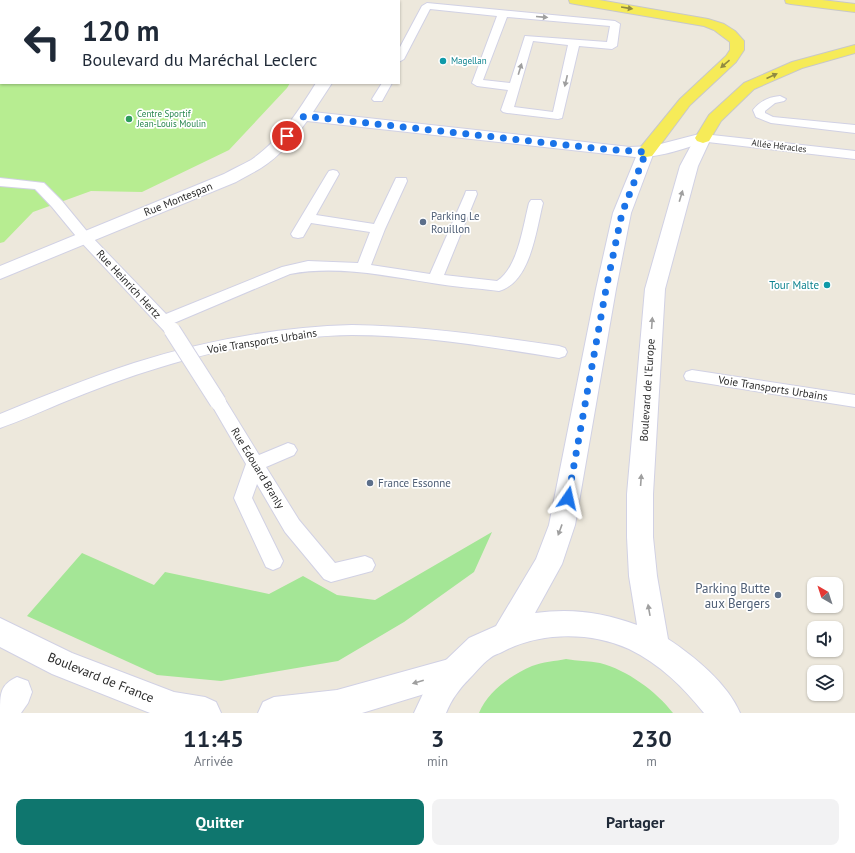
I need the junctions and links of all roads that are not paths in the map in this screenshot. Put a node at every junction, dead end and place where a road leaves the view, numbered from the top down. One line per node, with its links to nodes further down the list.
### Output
1 (575, 0): 16 (main road, one-way to 16)
2 (791, 0): 3 (main road)
3 (855, 8)
4 (503, 14): 5 (lane, one-way to 5); 7 (lane); 10 (lane)
5 (574, 43): 10 (lane, one-way to 5); 10 (lane, one-way to 10)
6 (855, 49): 15 (main road, one-way to 6)
7 (400, 57)
8 (323, 84): 13 (main road, Rue Montespan)
9 (386, 84): 12 (lane)
10 (514, 87)
11 (780, 99): 14 (lane)
12 (378, 100)
13 (304, 116): 16 (main road); 26 (main road, Rue Montespan)
14 (855, 129)
15 (703, 138): 16 (main road); 17 (lane, Allée Héracles); 41 (main road, Boulevard de l'Europe, one-way to 15)
16 (646, 152): 40 (main road, one-way to 40)
17 (855, 155)
18 (333, 174): 23 (lane)
19 (401, 181): 24 (lane)
20 (2, 185): 26 (lane, Rue Heinrich Hertz)
21 (471, 194): 29 (lane)
22 (536, 203): 29 (lane)
23 (307, 218): 24 (lane); 25 (lane)
24 (378, 229): 27 (lane)
25 (298, 234)
26 (85, 238): 28 (main road, Rue Montespan); 30 (lane, Rue Heinrich Hertz)
27 (363, 268): 29 (lane); 30 (lane)
28 (0, 273)
29 (436, 279)
30 (168, 326): 36 (lane, Rue Edouard Branly, bridge)
31 (559, 352): 34 (lane, Voie Transports Urbains)
32 (692, 376): 33 (lane, Voie Transports Urbains)
33 (855, 401)
34 (0, 422)
35 (288, 450): 36 (lane)
36 (255, 464): 37 (lane); 38 (lane, Rue Edouard Branly)
37 (273, 561)
38 (365, 565)
39 (0, 632): 43 (main road, Boulevard de France)
40 (507, 634): 41 (main road); 42 (main road)
41 (656, 648): 46 (main road)
42 (456, 671): 44 (main road, one-way to 44); 45 (main road)
43 (205, 713)
44 (274, 713)
45 (430, 713)
46 (724, 713)

